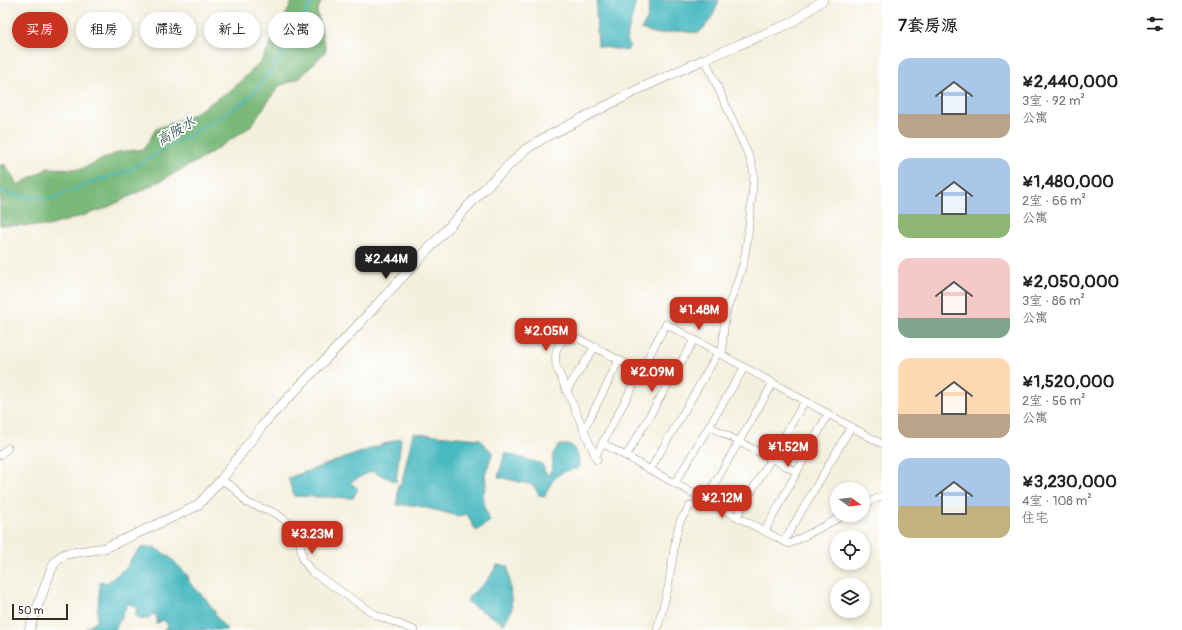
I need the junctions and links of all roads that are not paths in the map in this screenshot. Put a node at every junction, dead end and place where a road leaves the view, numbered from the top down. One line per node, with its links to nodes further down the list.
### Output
1 (823, 0): 2 (street)
2 (705, 59): 5 (street); 25 (street)
3 (694, 340): 5 (street); 8 (street); 21 (street)
4 (595, 347): 6 (street); 10 (street); 10 (street)
5 (720, 354): 7 (street); 23 (street)
6 (619, 360): 8 (street); 15 (street)
7 (744, 368): 9 (street); 13 (street)
8 (640, 371): 17 (street)
9 (773, 383): 11 (street); 16 (street)
10 (566, 391): 15 (street)
11 (804, 401): 12 (street); 22 (street)
12 (828, 414): 14 (street); 24 (street)
13 (709, 426): 16 (street); 26 (street)
14 (851, 427): 18 (street); 33 (street)
15 (584, 430): 17 (street)
16 (739, 441): 22 (street); 28 (street)
17 (602, 443): 21 (street)
18 (882, 444)
19 (8, 448): 20 (street)
20 (0, 455)
21 (626, 456): 23 (street)
22 (771, 458): 24 (street); 30 (street)
23 (650, 470): 26 (street)
24 (797, 472): 32 (street)
25 (221, 480): 34 (street); 35 (street)
26 (675, 483): 28 (street)
27 (882, 496): 29 (street)
28 (705, 500): 30 (street); 36 (street)
29 (870, 502)
30 (737, 516): 32 (street)
31 (831, 522): 33 (street)
32 (765, 531): 33 (street)
33 (784, 541)
34 (29, 630)
35 (414, 630)
36 (657, 630)

